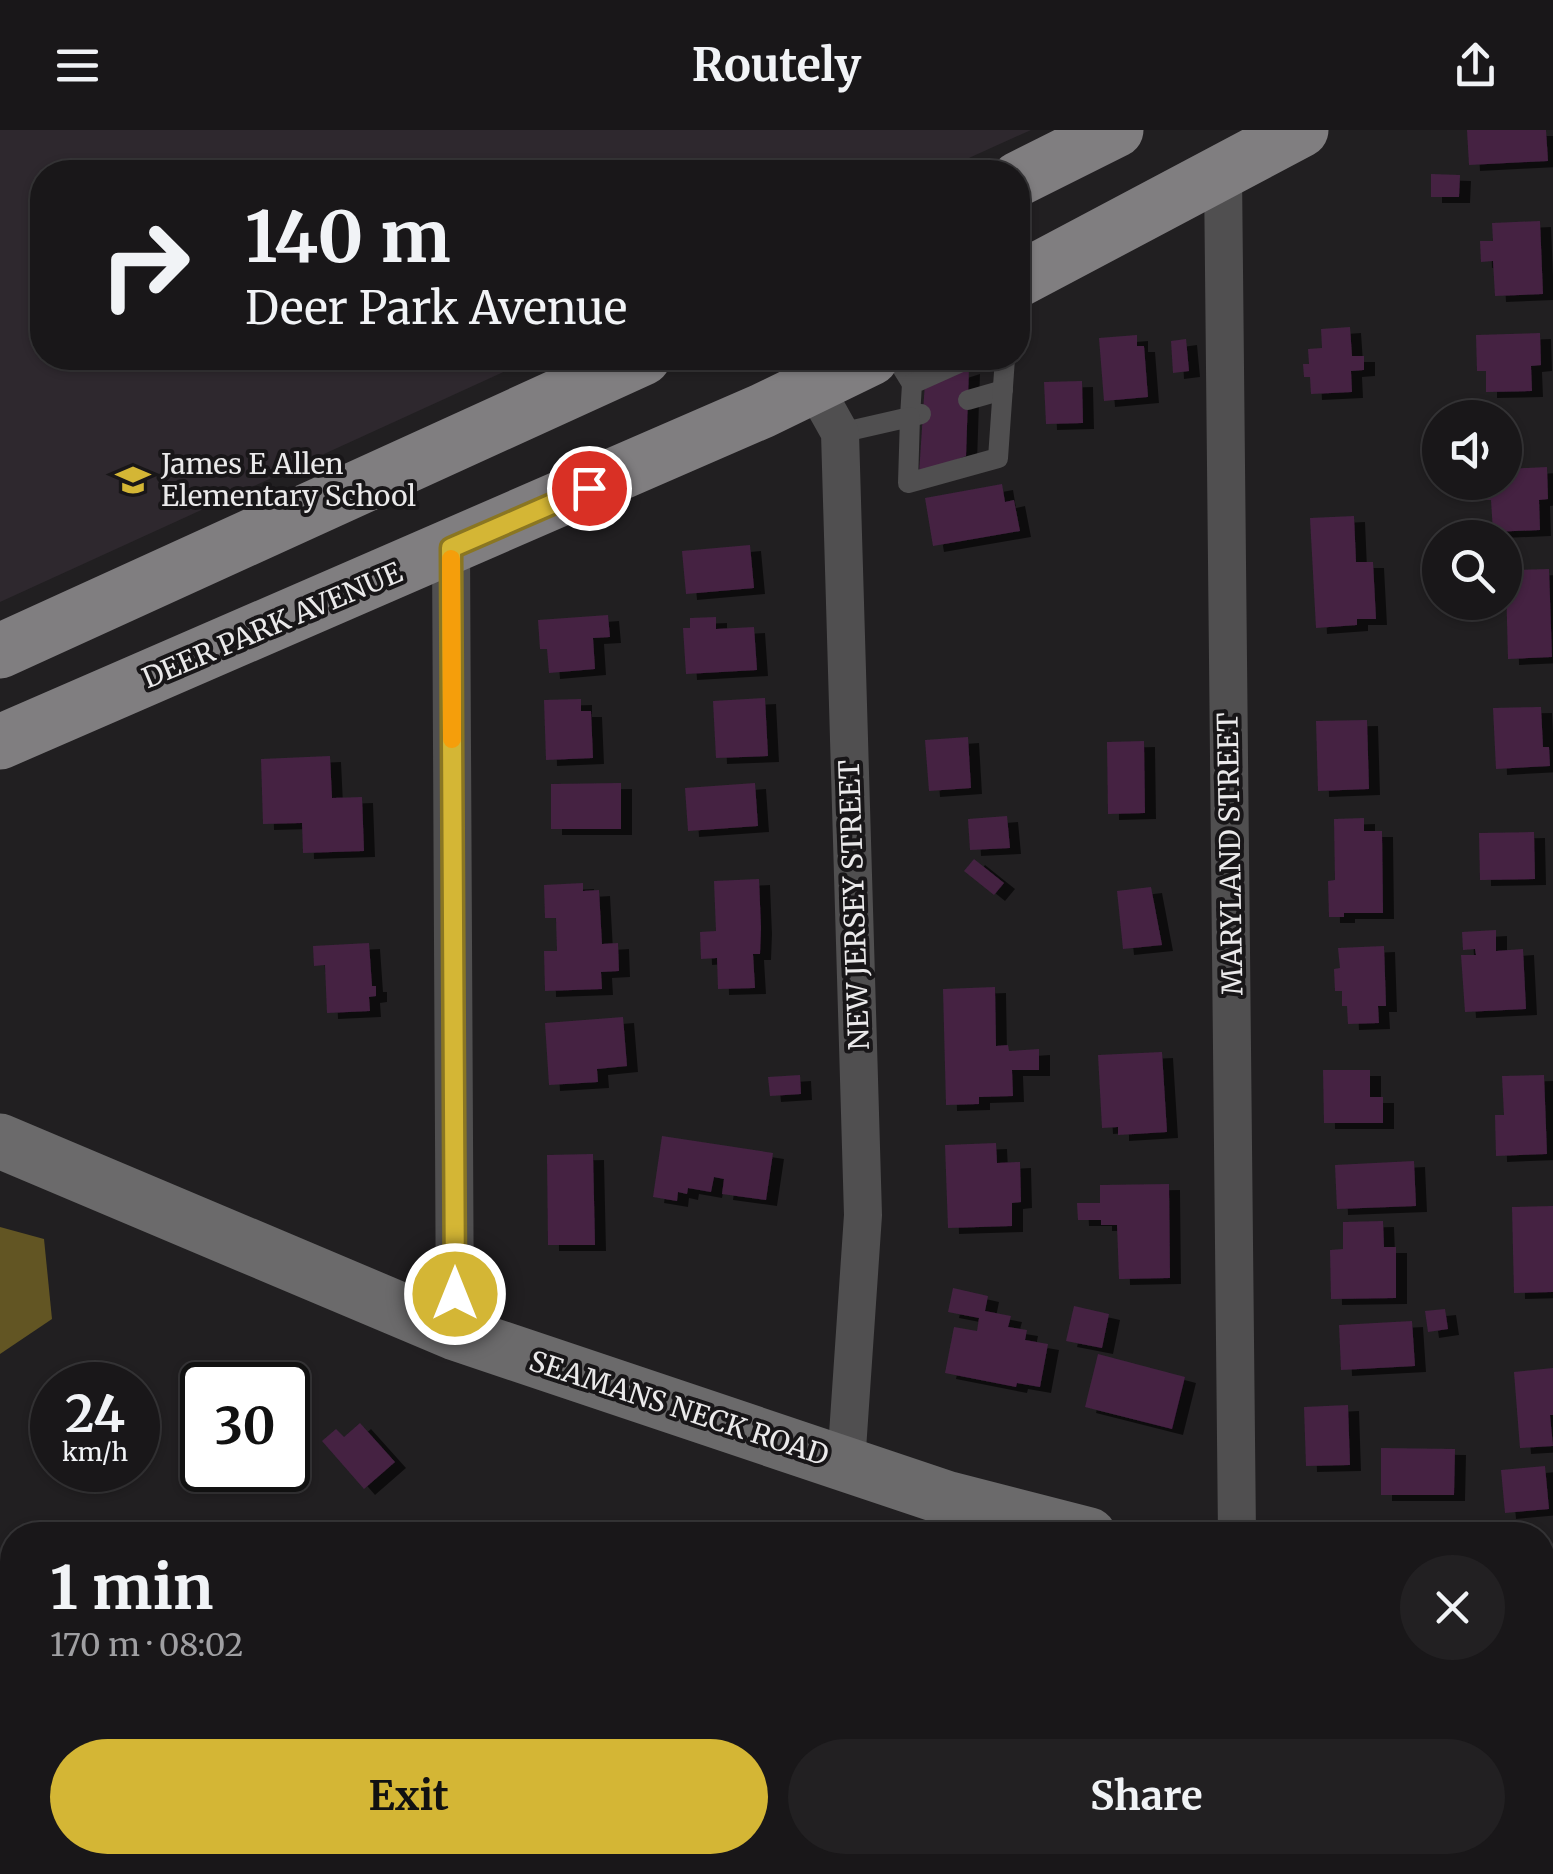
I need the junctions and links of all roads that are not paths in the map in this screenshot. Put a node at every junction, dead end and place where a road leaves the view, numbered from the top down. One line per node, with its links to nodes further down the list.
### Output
1 (1116, 130): 3 (main road)
2 (1301, 130): 4 (main road)
3 (1030, 172)
4 (1222, 173): 5 (main road); 21 (street, MARYLAND STREET)
5 (1030, 274)
6 (617, 370): 14 (main road)
7 (1004, 370): 9 (lane)
8 (891, 371): 10 (main road, DEER PARK AVENUE); 12 (lane)
9 (1002, 390): 11 (lane); 12 (lane)
10 (818, 392): 12 (lane); 13 (main road, DEER PARK AVENUE); 18 (street, NEW JERSEY STREET)
11 (968, 400)
12 (916, 416)
13 (451, 548): 15 (main road, DEER PARK AVENUE); 17 (street)
14 (0, 650)
15 (0, 742)
16 (0, 1141): 17 (main road, SEAMANS NECK ROAD)
17 (455, 1333): 18 (main road, SEAMANS NECK ROAD)
18 (846, 1464): 19 (main road, SEAMANS NECK ROAD)
19 (950, 1517): 20 (main road, SEAMANS NECK ROAD)
20 (989, 1522)
21 (1237, 1522)

